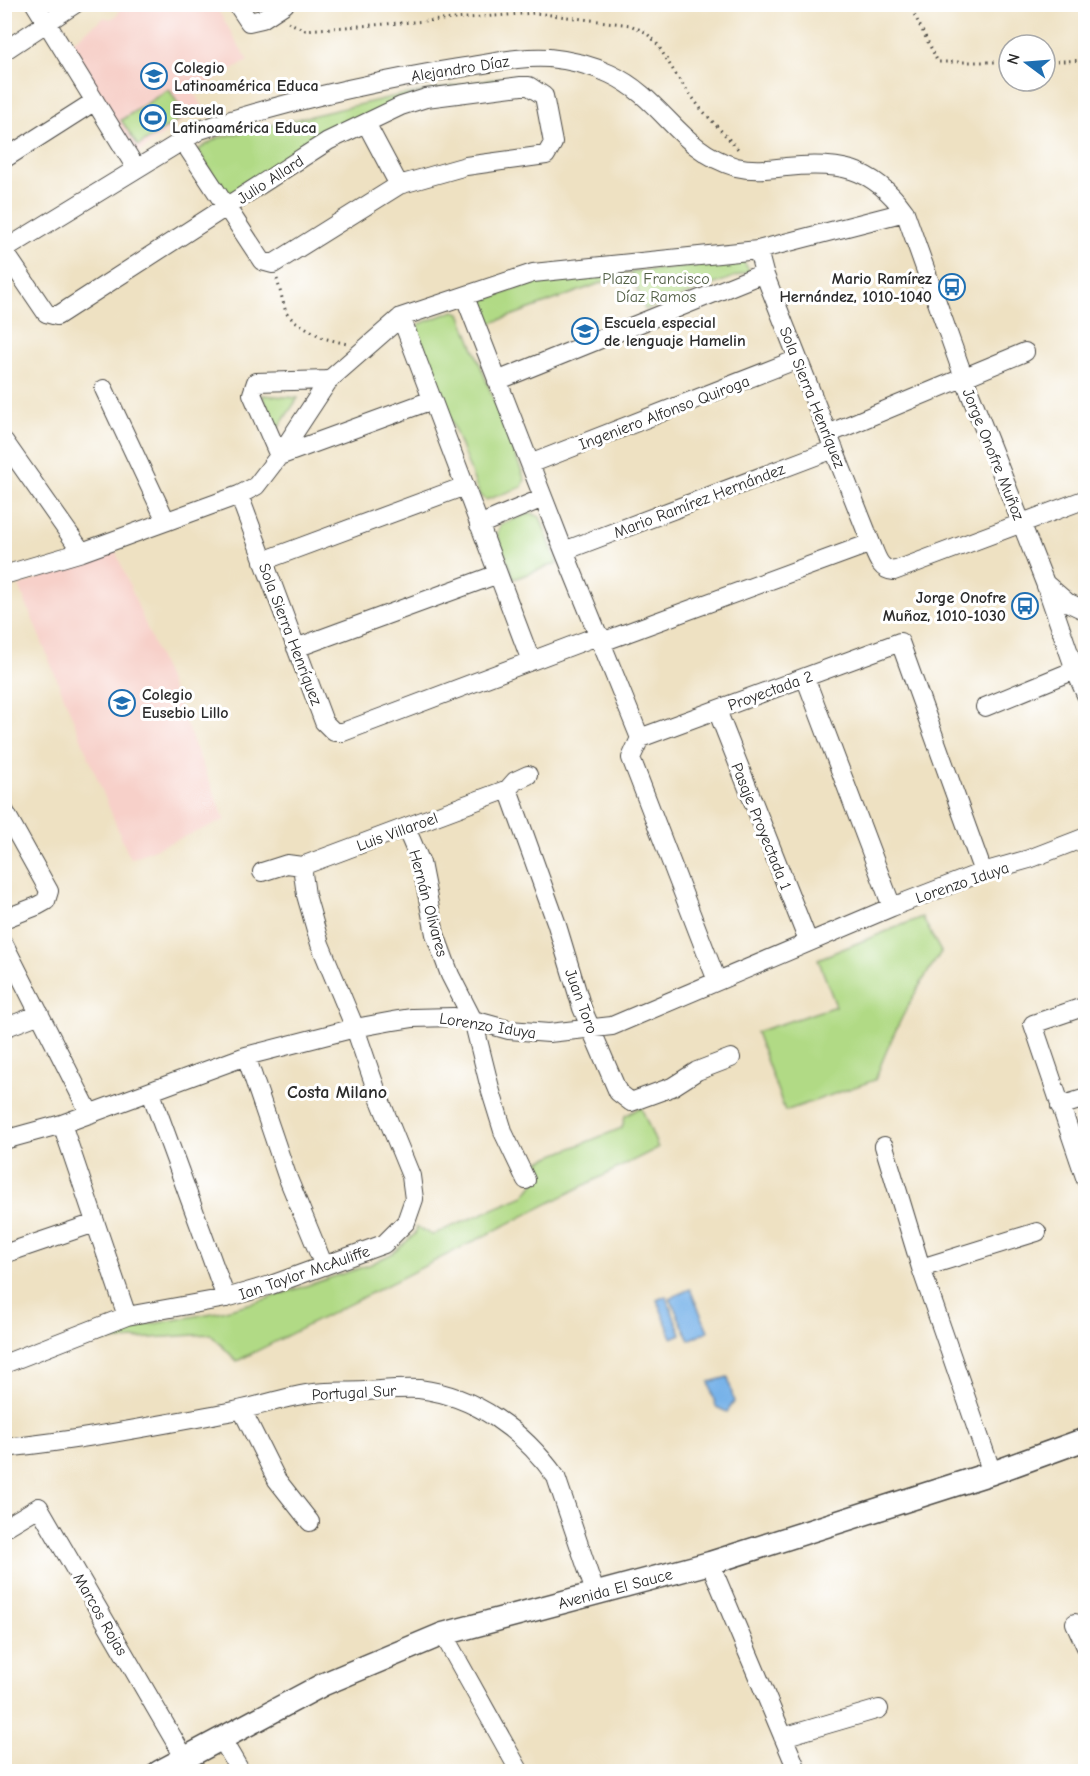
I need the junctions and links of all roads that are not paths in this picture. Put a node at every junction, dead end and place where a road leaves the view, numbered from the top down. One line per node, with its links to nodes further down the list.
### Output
1 (35, 4): 5 (street)
2 (75, 4): 5 (street)
3 (237, 4): 4 (street)
4 (285, 4)
5 (47, 24): 6 (street); 9 (street)
6 (4, 51)
7 (518, 59): 8 (street); 11 (street, Alejandro Díaz); 16 (street, Alejandro Díaz)
8 (521, 86): 10 (street, Julio Allard); 14 (street)
9 (95, 101): 12 (street); 13 (street)
10 (366, 123): 14 (street); 15 (street, Julio Allard)
11 (183, 141): 13 (street, Alejandro Díaz); 15 (street)
12 (4, 159)
13 (136, 168): 18 (street, Alejandro Díaz)
14 (399, 185): 15 (street)
15 (226, 207): 18 (street, Julio Allard)
16 (905, 212): 17 (street); 24 (street, Jorge Onofre Muñoz)
17 (758, 250): 19 (street, Sola Sierra Henríquez); 20 (street)
18 (4, 251)
19 (764, 273): 23 (street, Sola Sierra Henríquez); 26 (street)
20 (465, 297): 21 (street); 26 (street)
21 (401, 317): 25 (street); 28 (street)
22 (1025, 352): 24 (street, Mario Ramírez Hernández)
23 (798, 359): 30 (street, Sola Sierra Henríquez); 32 (street, Ingeniero Alfonso Quiroga)
24 (964, 378): 30 (street, Mario Ramírez Hernández); 38 (street, Jorge Onofre Muñoz)
25 (329, 380): 31 (street); 31 (street)
26 (497, 381): 32 (street)
27 (104, 389): 37 (street)
28 (432, 400): 31 (street); 33 (street)
29 (4, 441): 42 (street)
30 (831, 442): 40 (street, Sola Sierra Henríquez); 41 (street, Mario Ramírez Hernández)
31 (279, 456): 34 (street)
32 (530, 464): 35 (street)
33 (465, 486): 39 (street); 43 (street)
34 (239, 495): 37 (street); 43 (street, Sola Sierra Henríquez)
35 (543, 498): 39 (street); 41 (street)
36 (1086, 499): 38 (street, Sola Sierra Henríquez)
37 (166, 522): 42 (street)
38 (1021, 523): 40 (street, Sola Sierra Henríquez); 46 (street, Jorge Onofre Muñoz)
39 (479, 525): 44 (street)
40 (871, 543): 48 (street, Sola Sierra Henríquez)
41 (564, 551): 48 (street)
42 (82, 552): 45 (street)
43 (263, 561): 49 (street, Sola Sierra Henríquez)
44 (498, 574): 49 (street); 50 (street)
45 (4, 575)
46 (1045, 583): 47 (street); 51 (street, Jorge Onofre Muñoz)
47 (1086, 611)
48 (601, 638): 50 (street, Sola Sierra Henríquez); 56 (street)
49 (296, 648): 50 (street, Sola Sierra Henríquez)
50 (531, 661)
51 (1075, 670): 53 (street, Jorge Onofre Muñoz); 54 (street)
52 (806, 677): 55 (street, Proyectada 2); 64 (street, Proyectada 2); 65 (street)
53 (1086, 694)
54 (985, 707)
55 (717, 710): 56 (street, Proyectada 2); 67 (street, Pasaje Proyectada 1)
56 (640, 738): 69 (street)
57 (528, 776): 58 (street, Luis Villaroel)
58 (508, 789): 60 (street, Luis Villaroel); 75 (street, Juan Toro)
59 (4, 810): 66 (street)
60 (406, 828): 62 (street, Luis Villaroel); 72 (street, Hernán Olivares)
61 (1086, 837): 64 (street, Lorenzo Iduya)
62 (302, 866): 63 (street, Luis Villaroel); 74 (street, Ian Taylor McAuliffe)
63 (262, 872)
64 (983, 872): 65 (street, Lorenzo Iduya)
65 (892, 907): 67 (street, Lorenzo Iduya)
66 (13, 916)
67 (808, 941): 69 (street, Lorenzo Iduya)
68 (4, 944): 71 (street)
69 (717, 981): 75 (street, Lorenzo Iduya)
70 (1086, 1006): 80 (street)
71 (40, 1014): 73 (street); 81 (street)
72 (473, 1020): 74 (street, Lorenzo Iduya); 75 (street, Lorenzo Iduya); 85 (street, Hernán Olivares)
73 (4, 1028)
74 (355, 1028): 76 (street, Lorenzo Iduya); 90 (street, Ian Taylor McAuliffe)
75 (592, 1029): 77 (street, Juan Toro)
76 (246, 1056): 78 (street, Lorenzo Iduya); 90 (street)
77 (731, 1058)
78 (151, 1093): 81 (street, Lorenzo Iduya); 92 (street)
79 (1086, 1098): 80 (street)
80 (1060, 1106): 86 (street)
81 (90, 1114): 82 (street, Lorenzo Iduya)
82 (62, 1124): 83 (street, Lorenzo Iduya); 87 (street)
83 (4, 1140)
84 (885, 1146): 91 (street)
85 (526, 1180)
86 (1086, 1180)
87 (95, 1223): 89 (street); 93 (street)
88 (1036, 1232): 91 (street)
89 (4, 1254)
90 (324, 1266): 92 (street, Ian Taylor McAuliffe)
91 (921, 1268): 98 (street)
92 (226, 1298): 93 (street, Ian Taylor McAuliffe)
93 (127, 1316): 94 (street, Ian Taylor McAuliffe)
94 (4, 1364)
95 (242, 1410): 97 (street, Portugal Sur); 99 (street); 102 (street, Portugal Sur)
96 (1086, 1439): 98 (street, Avenida El Sauce)
97 (4, 1448)
98 (992, 1473): 101 (street, Avenida El Sauce)
99 (310, 1522)
100 (4, 1528): 109 (street, Marcos Rojas)
101 (710, 1563): 102 (street, Avenida El Sauce); 107 (street)
102 (595, 1592): 104 (street, Avenida El Sauce)
103 (1076, 1623): 105 (street)
104 (443, 1634): 108 (street, Avenida El Sauce); 112 (street)
105 (1086, 1647)
106 (879, 1709): 107 (street)
107 (783, 1737): 113 (street)
108 (221, 1738): 109 (street, Avenida El Sauce); 111 (street)
109 (184, 1757): 110 (street, Avenida El Sauce)
110 (159, 1772)
111 (241, 1772)
112 (520, 1772)
113 (798, 1772)

